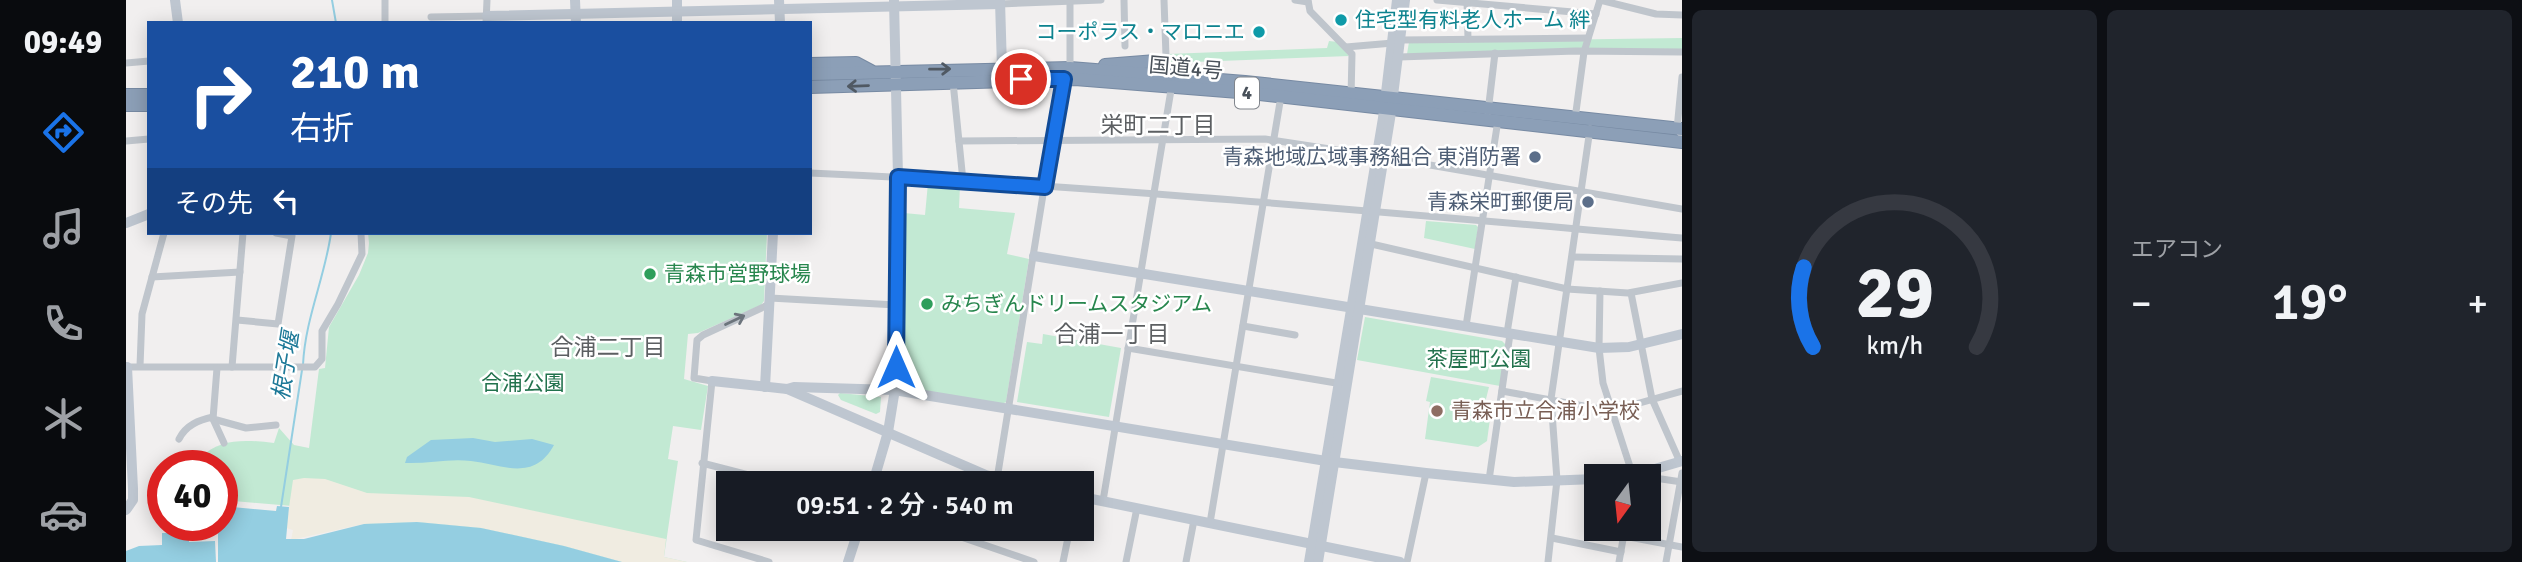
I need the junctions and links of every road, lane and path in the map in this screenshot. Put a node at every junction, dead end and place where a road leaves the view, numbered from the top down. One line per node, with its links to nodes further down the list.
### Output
1 (175, 0): 26 (street)
2 (385, 0): 27 (street)
3 (486, 0): 25 (street)
4 (575, 0): 24 (street)
5 (677, 0): 20 (street)
6 (1101, 0): 14 (street)
7 (1124, 0): 32 (street)
8 (1164, 0): 37 (street)
9 (1295, 0): 15 (street)
10 (1398, 0): 31 (street)
11 (1405, 0): 31 (street)
12 (1437, 0): 16 (street)
13 (1600, 0): 21 (street); 22 (street)
14 (1070, 1): 17 (street); 45 (street)
15 (1308, 1): 33 (street)
16 (1467, 1): 21 (street); 30 (street)
17 (1000, 2): 18 (street); 42 (street)
18 (894, 3): 19 (street); 44 (street)
19 (779, 4): 20 (street)
20 (677, 11): 24 (street); 28 (street)
21 (1596, 14): 29 (street)
22 (1682, 15)
23 (430, 17): 25 (street)
24 (575, 18): 25 (street)
25 (487, 19)
26 (178, 21)
27 (385, 21)
28 (677, 21)
29 (1588, 38): 30 (street); 34 (street)
30 (1468, 39): 31 (street)
31 (1397, 41): 33 (street); 38 (street); 56 (street)
32 (1125, 46)
33 (1346, 47): 55 (street)
34 (1584, 51): 35 (street); 36 (street); 60 (street)
35 (1682, 52)
36 (1495, 53): 38 (street); 59 (street)
37 (1166, 56)
38 (1399, 57): 56 (street)
39 (147, 61): 40 (street)
40 (126, 63)
41 (812, 64): 43 (highway)
42 (1002, 68): 44 (highway, 国道4号 / 4, one-way to 42); 45 (highway, 国道4号 / 4)
43 (872, 71): 44 (highway, 国道4号 / 4); 46 (highway, 国道4号 / 4)
44 (896, 71): 50 (street)
45 (1067, 73): 48 (highway, 国道4号 / 4); 48 (highway, 国道4号 / 4); 49 (highway, 国道4号 / 4); 64 (street)
46 (812, 74)
47 (1682, 77): 62 (street)
48 (1171, 79): 52 (highway, 国道4号 / 4); 65 (street)
49 (953, 82): 50 (highway, 国道4号 / 4); 68 (street)
50 (897, 84): 51 (highway, 国道4号 / 4, one-way to 51); 72 (street)
51 (812, 87)
52 (1282, 91): 55 (highway, 国道4号 / 4); 66 (street)
53 (126, 95): 54 (highway)
54 (147, 95)
55 (1351, 99): 56 (highway, 国道4号 / 4)
56 (1389, 103): 59 (highway, 国道4号 / 4); 69 (street)
57 (126, 105): 58 (highway)
58 (147, 105)
59 (1493, 115): 60 (highway, 国道4号 / 4); 71 (street)
60 (1574, 124): 61 (highway, 国道4号 / 4)
61 (1590, 126): 62 (highway, 国道4号 / 4); 75 (street)
62 (1681, 134)
63 (147, 139): 67 (street)
64 (1052, 139): 65 (street); 68 (street); 74 (street)
65 (1164, 139): 66 (street); 76 (street)
66 (1274, 140): 69 (street); 77 (street)
67 (126, 141)
68 (959, 141): 73 (street)
69 (1380, 157): 71 (street); 79 (street)
70 (812, 173): 72 (street)
71 (1490, 176): 75 (street); 81 (street)
72 (898, 177): 73 (street); 105 (street)
73 (963, 181): 74 (street)
74 (1045, 187): 76 (street); 91 (street)
75 (1582, 192): 78 (street); 83 (street)
76 (1155, 194): 77 (street); 96 (street)
77 (1264, 202): 79 (street); 101 (street)
78 (1682, 208)
79 (1371, 211): 81 (street); 90 (street)
80 (147, 215): 82 (street)
81 (1482, 222): 83 (street); 94 (street)
82 (126, 223)
83 (1576, 229): 89 (street); 92 (street)
84 (163, 235): 97 (street)
85 (243, 235): 95 (street)
86 (287, 235): 107 (street)
87 (361, 235): 121 (street)
88 (773, 235): 104 (street)
89 (1682, 238)
90 (1365, 242): 94 (street); 106 (street)
91 (1034, 256): 96 (street); 131 (street)
92 (1573, 257): 93 (street); 100 (street)
93 (1682, 259)
94 (1475, 267): 98 (street); 109 (street)
95 (240, 272): 97 (street); 107 (street)
96 (1141, 273): 101 (street); 115 (street)
97 (152, 277): 117 (street)
98 (1516, 277): 100 (street); 110 (street)
99 (1682, 283): 103 (street)
100 (1567, 289): 102 (street); 113 (street)
101 (1249, 290): 106 (street); 108 (street)
102 (1600, 291): 103 (street); 116 (street)
103 (1631, 293): 114 (street)
104 (770, 301): 105 (street); 122 (street, one-way to 104); 124 (street)
105 (896, 305): 126 (street)
106 (1355, 308): 109 (street); 123 (street)
107 (237, 320): 121 (street)
108 (1243, 326): 112 (street); 118 (street)
109 (1466, 327): 110 (street)
110 (1509, 333): 113 (street); 127 (street)
111 (1682, 334): 114 (street)
112 (1295, 335)
113 (1560, 342): 116 (street); 129 (street)
114 (1643, 344): 116 (street); 130 (street)
115 (1128, 348): 118 (street); 135 (street)
116 (1599, 348): 132 (street)
117 (140, 366): 119 (street); 120 (street)
118 (1237, 366): 123 (street); 139 (street)
119 (127, 367): 158 (street)
120 (217, 368): 121 (street); 133 (street)
121 (232, 368)
122 (712, 381): 124 (street); 142 (street)
123 (1342, 384): 140 (street)
124 (765, 387): 125 (street)
125 (787, 389): 126 (street); 136 (street)
126 (894, 390): 131 (street); 136 (street)
127 (1502, 391): 129 (street); 153 (street)
128 (1682, 391): 130 (street)
129 (1551, 399): 132 (street); 154 (street)
130 (1652, 399): 132 (street); 141 (street)
131 (1009, 409): 135 (street); 148 (street)
132 (1611, 411): 143 (street)
133 (213, 418): 134 (street); 137 (street); 138 (street)
134 (276, 425)
135 (1116, 427): 139 (street); 156 (street)
136 (888, 432): 146 (street); 147 (street)
137 (179, 439)
138 (224, 443)
139 (1223, 444): 140 (street); 160 (street)
140 (1330, 461): 149 (street); 168 (street)
141 (1681, 461): 144 (street)
142 (702, 463): 145 (street); 171 (street)
143 (1633, 464)
144 (1661, 468)
145 (733, 471)
146 (877, 471)
147 (980, 471)
148 (998, 471)
149 (1426, 473): 153 (street); 180 (street)
150 (1661, 478): 152 (street)
151 (1584, 479): 154 (street)
152 (1682, 479): 167 (street)
153 (1489, 480): 154 (street)
154 (1557, 480): 161 (street)
155 (1094, 500): 156 (street)
156 (1103, 502): 157 (street)
157 (1137, 508): 159 (street); 175 (street)
158 (126, 510)
159 (1194, 520): 160 (street); 176 (street)
160 (1210, 523): 168 (street)
161 (1552, 538): 170 (street); 181 (street)
162 (855, 541): 172 (street)
163 (973, 541): 173 (street)
164 (1067, 541): 174 (street)
165 (1623, 541): 170 (street)
166 (1658, 541): 167 (street)
167 (1669, 544): 169 (street); 183 (street)
168 (1317, 546): 177 (street); 178 (street); 179 (street)
169 (1682, 547)
170 (1621, 552): 182 (street)
171 (769, 562)
172 (848, 562)
173 (1034, 562)
174 (1063, 562)
175 (1125, 562)
176 (1186, 562)
177 (1309, 562)
178 (1318, 562)
179 (1400, 562)
180 (1407, 562)
181 (1548, 562)
182 (1619, 562)
183 (1666, 562)

